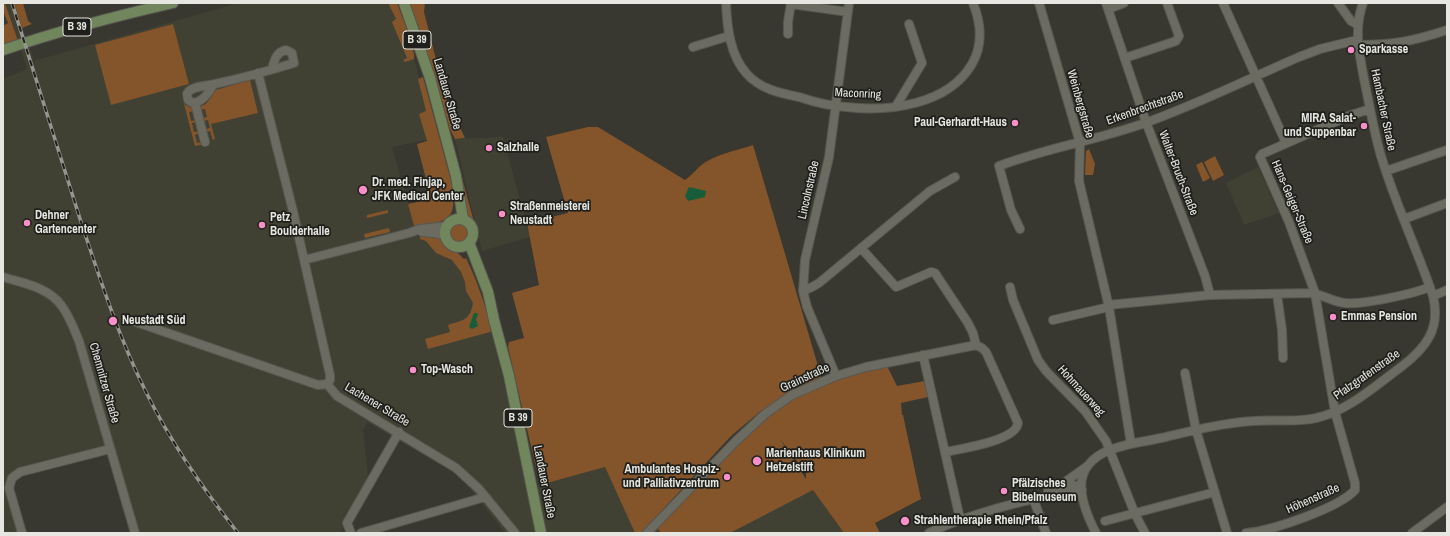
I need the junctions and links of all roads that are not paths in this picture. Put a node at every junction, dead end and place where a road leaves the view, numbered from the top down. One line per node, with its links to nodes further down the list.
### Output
1 (173, 3): 22 (main road, B 39)
2 (404, 3): 40 (main road, Landauer Straße / B 39)
3 (726, 3): 19 (street, Maconring)
4 (791, 3): 14 (street); 18 (street)
5 (849, 3): 14 (street, Lincolnstraße)
6 (973, 3): 30 (street, Maconring)
7 (1039, 3): 34 (street, Weinbergstraße)
8 (1124, 3): 13 (street, Walter-Bruch-Straße)
9 (1167, 3): 23 (street)
10 (1223, 3): 26 (street, Hans-Geiger-Straße)
11 (1338, 3): 16 (street)
12 (1363, 3): 16 (street, Hambacher Straße)
13 (1107, 6): 23 (street, Walter-Bruch-Straße)
14 (848, 12): 29 (street, Lincolnstraße)
15 (909, 24): 30 (street)
16 (1358, 25): 20 (street, Hambacher Straße)
17 (1447, 30): 20 (street, Erkenbrechtstraße)
18 (788, 34)
19 (729, 36): 21 (street); 29 (street, Maconring)
20 (1357, 43): 26 (street, Erkenbrechtstraße); 31 (street, Hambacher Straße)
21 (693, 47)
22 (3, 50)
23 (1125, 58): 32 (street, Walter-Bruch-Straße)
24 (272, 69): 25 (street)
25 (258, 73): 27 (street); 47 (street)
26 (1256, 75): 32 (street, Erkenbrechtstraße); 35 (street, Hans-Geiger-Straße)
27 (214, 84): 28 (street); 28 (street)
28 (195, 103): 33 (street)
29 (836, 106): 30 (street, Maconring); 52 (street, Lincolnstraße)
30 (896, 106)
31 (1370, 110): 35 (street); 37 (street, Hambacher Straße)
32 (1146, 122): 34 (street, Erkenbrechtstraße); 55 (street, Walter-Bruch-Straße)
33 (205, 142)
34 (1080, 143): 42 (street, Erkenbrechtstraße); 57 (street, Weinbergstraße)
35 (1286, 143): 53 (street, Hans-Geiger-Straße)
36 (1447, 150): 37 (street)
37 (1386, 171): 41 (street, Hambacher Straße)
38 (956, 177): 46 (street)
39 (1447, 203): 41 (street)
40 (460, 219): 43 (main road); 44 (main road, Landauer Straße / B 39)
41 (1404, 219): 50 (street, Hambacher Straße)
42 (1020, 229)
43 (445, 230): 45 (main road, Landauer Straße / B 39); 47 (street)
44 (470, 242): 45 (main road); 58 (main road, Landauer Straße / B 39)
45 (460, 247): 58 (main road, Landauer Straße / B 39)
46 (860, 248): 52 (street); 61 (street)
47 (304, 260): 66 (street)
48 (3, 277): 71 (street, Chemnitzer Straße)
49 (1010, 287): 72 (street, Hohmauerweg)
50 (1430, 287): 53 (street); 56 (street, Hambacher Straße)
51 (1447, 290): 56 (street)
52 (803, 291): 65 (street, Lincolnstraße)
53 (1315, 293): 54 (street); 67 (street, Hans-Geiger-Straße)
54 (1276, 294): 55 (street); 63 (street)
55 (1210, 295): 57 (street)
56 (1433, 296): 67 (street, Pfalzgrafenstraße)
57 (1109, 306): 59 (street); 70 (street, Weinbergstraße)
58 (494, 320): 89 (main road, Landauer Straße / B 39)
59 (1053, 320)
60 (133, 321): 66 (street, Lachener Straße)
61 (976, 345): 62 (street, Grainstraße); 73 (street)
62 (923, 355): 65 (street, Grainstraße); 73 (street)
63 (1283, 358)
64 (1185, 373): 68 (street)
65 (836, 376): 90 (street, Grainstraße)
66 (327, 384): 69 (street, Lachener Straße)
67 (1335, 412): 68 (street, Pfalzgrafenstraße); 96 (street, Höhenstraße)
68 (1196, 430): 70 (street, Pfalzgrafenstraße); 77 (street)
69 (399, 432): 78 (street, Lachener Straße); 86 (street)
70 (1132, 444): 72 (street, Pfalzgrafenstraße)
71 (110, 449): 84 (street); 85 (street, Chemnitzer Straße)
72 (1111, 450): 74 (street, Pfalzgrafenstraße); 81 (street, Hohmauerweg)
73 (945, 452): 82 (street)
74 (1089, 464): 75 (street, Pfalzgrafenstraße); 76 (street)
75 (1058, 487): 76 (street); 79 (street)
76 (1082, 490): 79 (street); 93 (street)
77 (1215, 492): 81 (street); 95 (street)
78 (485, 497): 87 (street); 88 (street, Lachener Straße)
79 (1033, 498): 82 (street); 92 (street)
80 (1447, 507): 97 (street)
81 (1135, 514): 83 (street); 94 (street, Hohmauerweg)
82 (960, 519): 91 (street)
83 (1105, 521)
84 (22, 533)
85 (135, 533)
86 (351, 533)
87 (361, 533)
88 (515, 533)
89 (541, 533)
90 (647, 533)
91 (929, 533)
92 (1046, 533)
93 (1096, 533)
94 (1145, 533)
95 (1227, 533)
96 (1246, 533)
97 (1412, 533)

